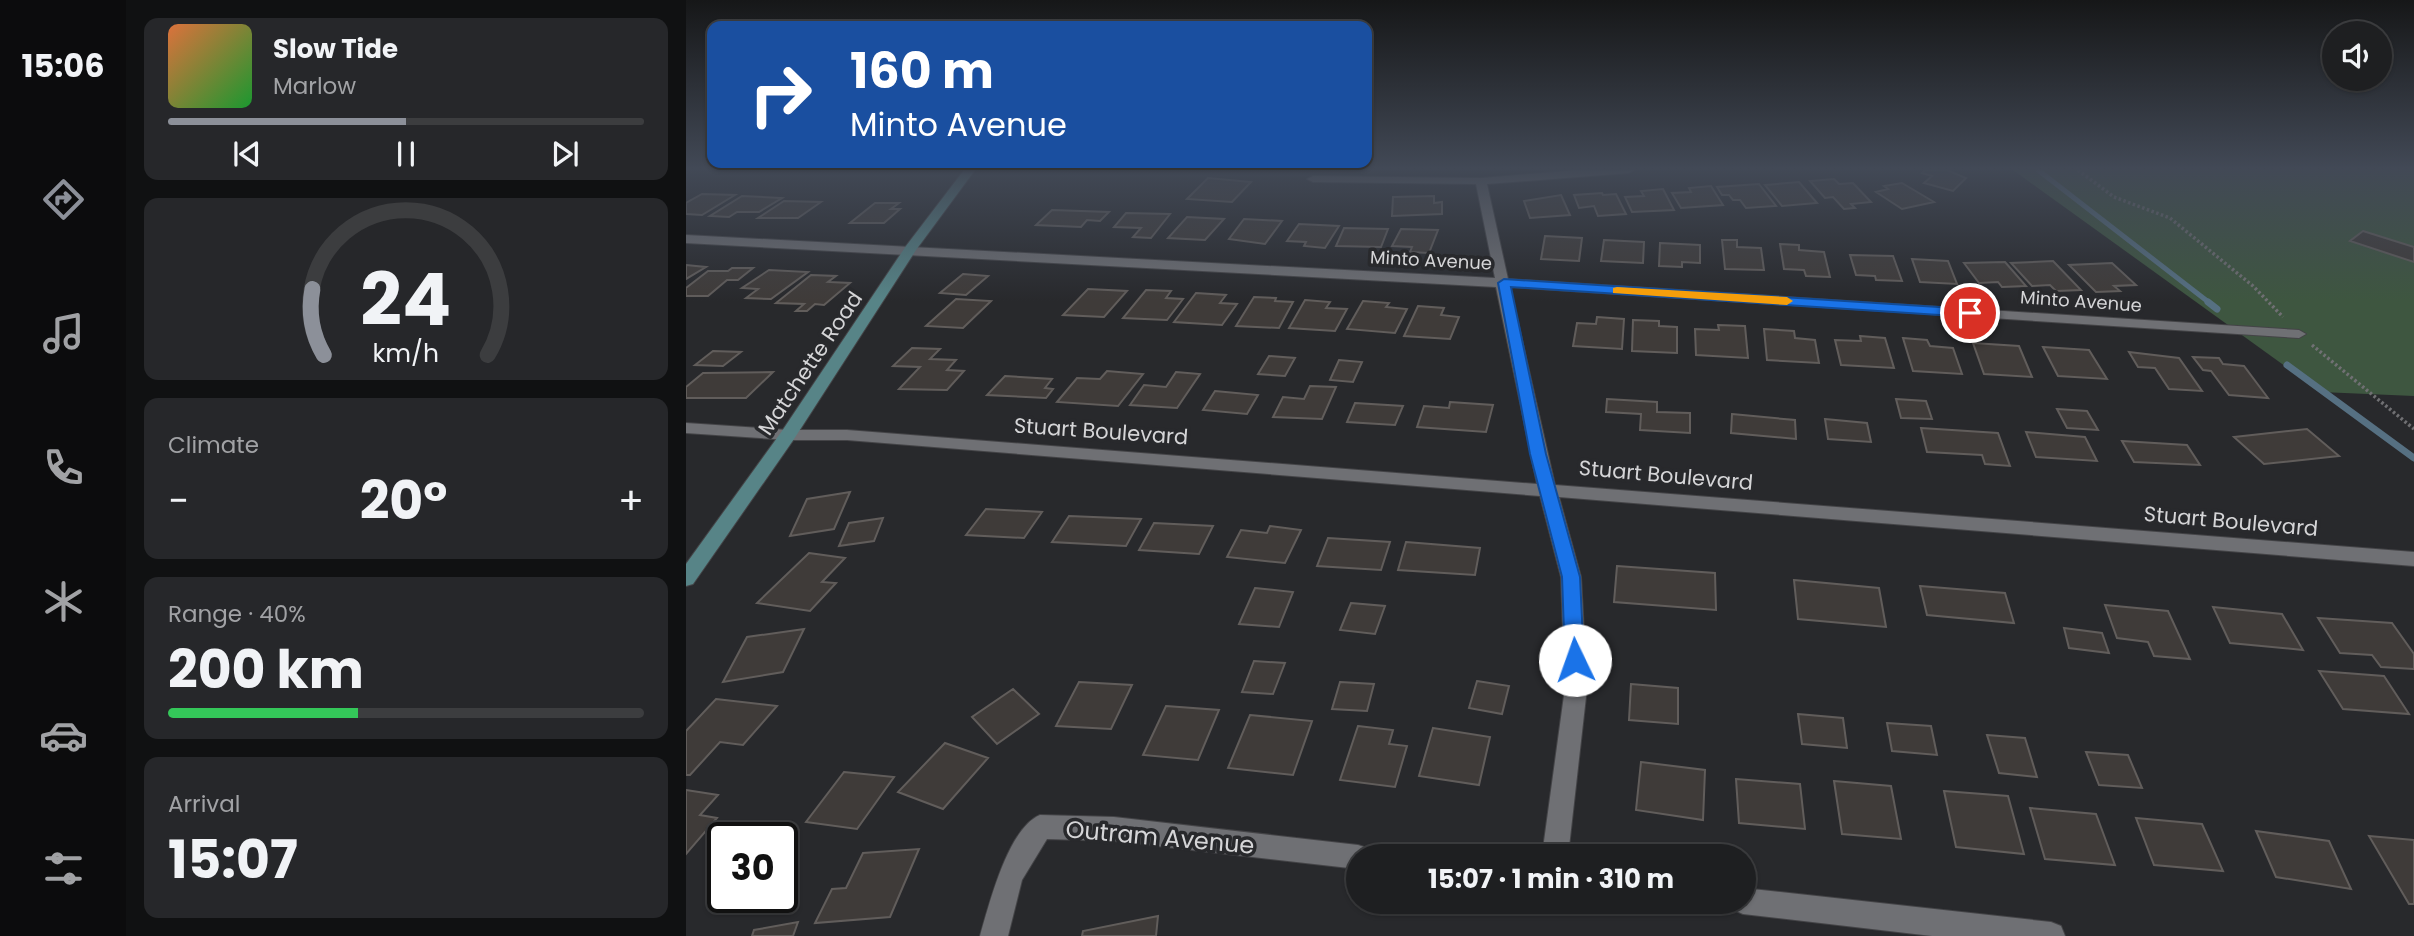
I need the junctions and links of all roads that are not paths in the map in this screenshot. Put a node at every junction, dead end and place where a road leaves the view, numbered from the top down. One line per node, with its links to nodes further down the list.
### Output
1 (937, 214): 4 (street, Matchette Road)
2 (1488, 214): 5 (street)
3 (686, 239): 4 (street, Minto Avenue)
4 (911, 249): 5 (street, Minto Avenue); 8 (street, Matchette Road)
5 (1504, 283): 6 (street, Minto Avenue); 9 (street)
6 (2299, 334)
7 (686, 428): 8 (street, Stuart Boulevard)
8 (788, 435): 9 (street, Stuart Boulevard); 11 (street, Matchette Road)
9 (1547, 488): 10 (street, Stuart Boulevard); 12 (street)
10 (2414, 559)
11 (686, 579)
12 (1556, 844)
13 (1346, 856): 15 (street, Outram Avenue)
14 (1756, 902): 16 (street)
15 (994, 936)
16 (2051, 936)

